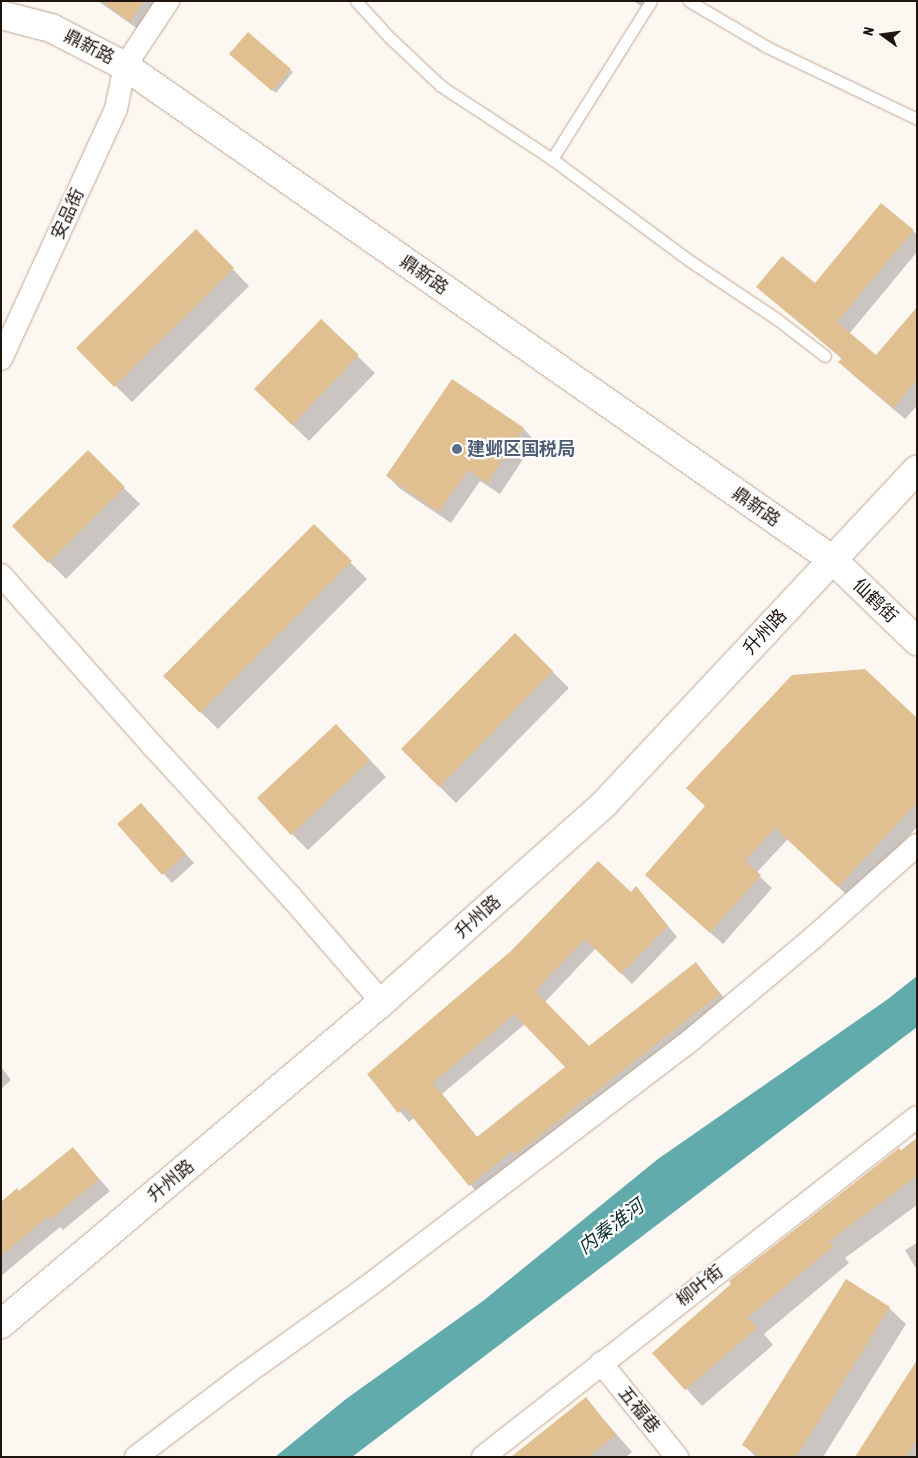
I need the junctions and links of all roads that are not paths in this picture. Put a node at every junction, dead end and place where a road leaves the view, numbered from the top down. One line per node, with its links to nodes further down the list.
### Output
1 (168, 1): 6 (street)
2 (356, 1): 8 (lane)
3 (651, 1): 8 (lane)
4 (689, 1): 7 (lane)
5 (1, 14): 6 (main road, 鼎新路)
6 (125, 66): 10 (street, 安品街); 12 (main road, 鼎新路)
7 (917, 119)
8 (552, 160): 9 (lane)
9 (825, 356)
10 (1, 359)
11 (917, 470): 12 (main road, 升州路)
12 (833, 560): 14 (main road, 仙鹤街); 16 (main road, 升州路)
13 (1, 575): 16 (street)
14 (917, 641)
15 (917, 845): 20 (street)
16 (382, 1002): 18 (main road, 升州路)
17 (917, 1116): 19 (street, 柳叶街)
18 (1, 1324)
19 (601, 1363): 21 (street, 柳叶街); 22 (street, 五福巷)
20 (136, 1457)
21 (483, 1457)
22 (677, 1457)

